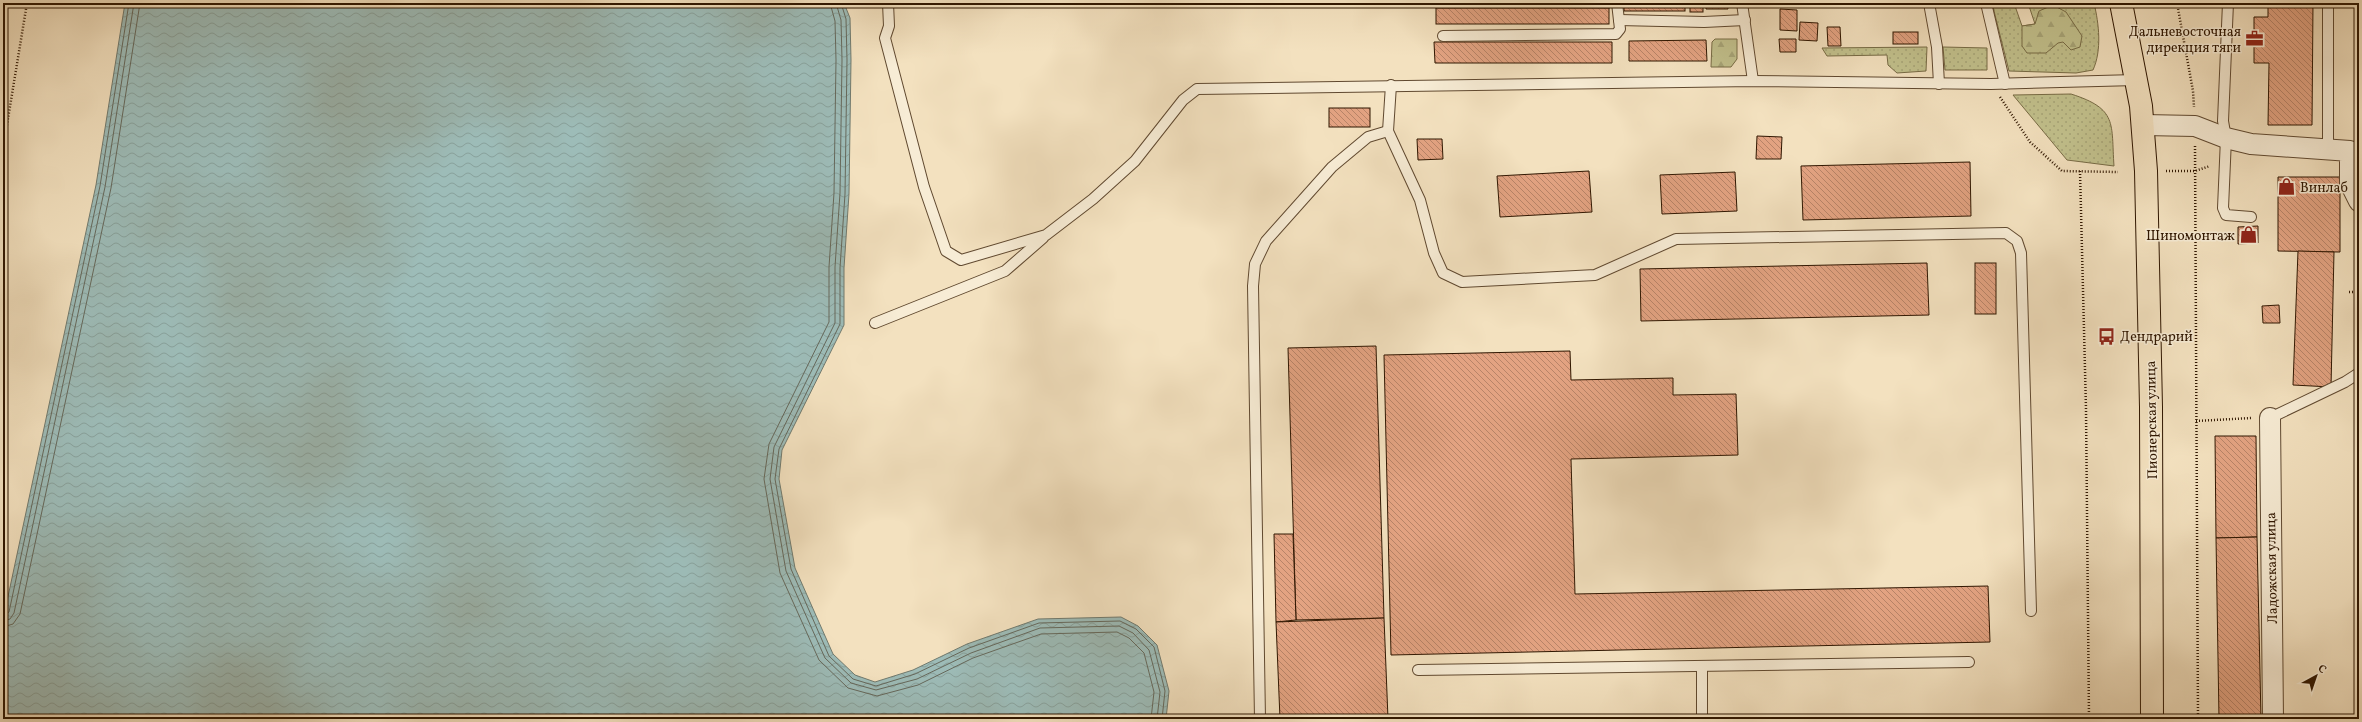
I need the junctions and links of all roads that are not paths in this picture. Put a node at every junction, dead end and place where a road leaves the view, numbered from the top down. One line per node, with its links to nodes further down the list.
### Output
1 (888, 3): 24 (lane)
2 (1617, 3): 9 (lane)
3 (1742, 3): 10 (lane)
4 (1928, 3): 14 (lane)
5 (1986, 3): 15 (lane)
6 (2121, 3): 12 (main road, Пионерская улица)
7 (2228, 3): 19 (lane)
8 (2328, 3): 20 (lane)
9 (1619, 20): 10 (lane); 11 (lane)
10 (1745, 20): 13 (lane)
11 (1443, 36)
12 (2136, 80): 15 (lane); 17 (main road, Пионерская улица)
13 (1753, 81): 14 (lane); 16 (lane)
14 (1939, 84): 15 (lane)
15 (2005, 84)
16 (1391, 85): 18 (lane); 24 (lane)
17 (2144, 125): 19 (street); 34 (main road, Пионерская улица)
18 (1388, 132): 28 (lane); 32 (lane)
19 (2226, 138): 20 (street); 23 (lane)
20 (2328, 150): 21 (street)
21 (2354, 152): 22 (street)
22 (2359, 201)
23 (2251, 217)
24 (1046, 235): 25 (lane)
25 (875, 323)
26 (2359, 373): 27 (lane)
27 (2270, 418): 35 (street, Ладожская улица)
28 (2031, 611)
29 (1969, 662): 30 (lane)
30 (1702, 666): 31 (lane); 33 (lane)
31 (1418, 670)
32 (1260, 719)
33 (1702, 719)
34 (2152, 719)
35 (2273, 719)

